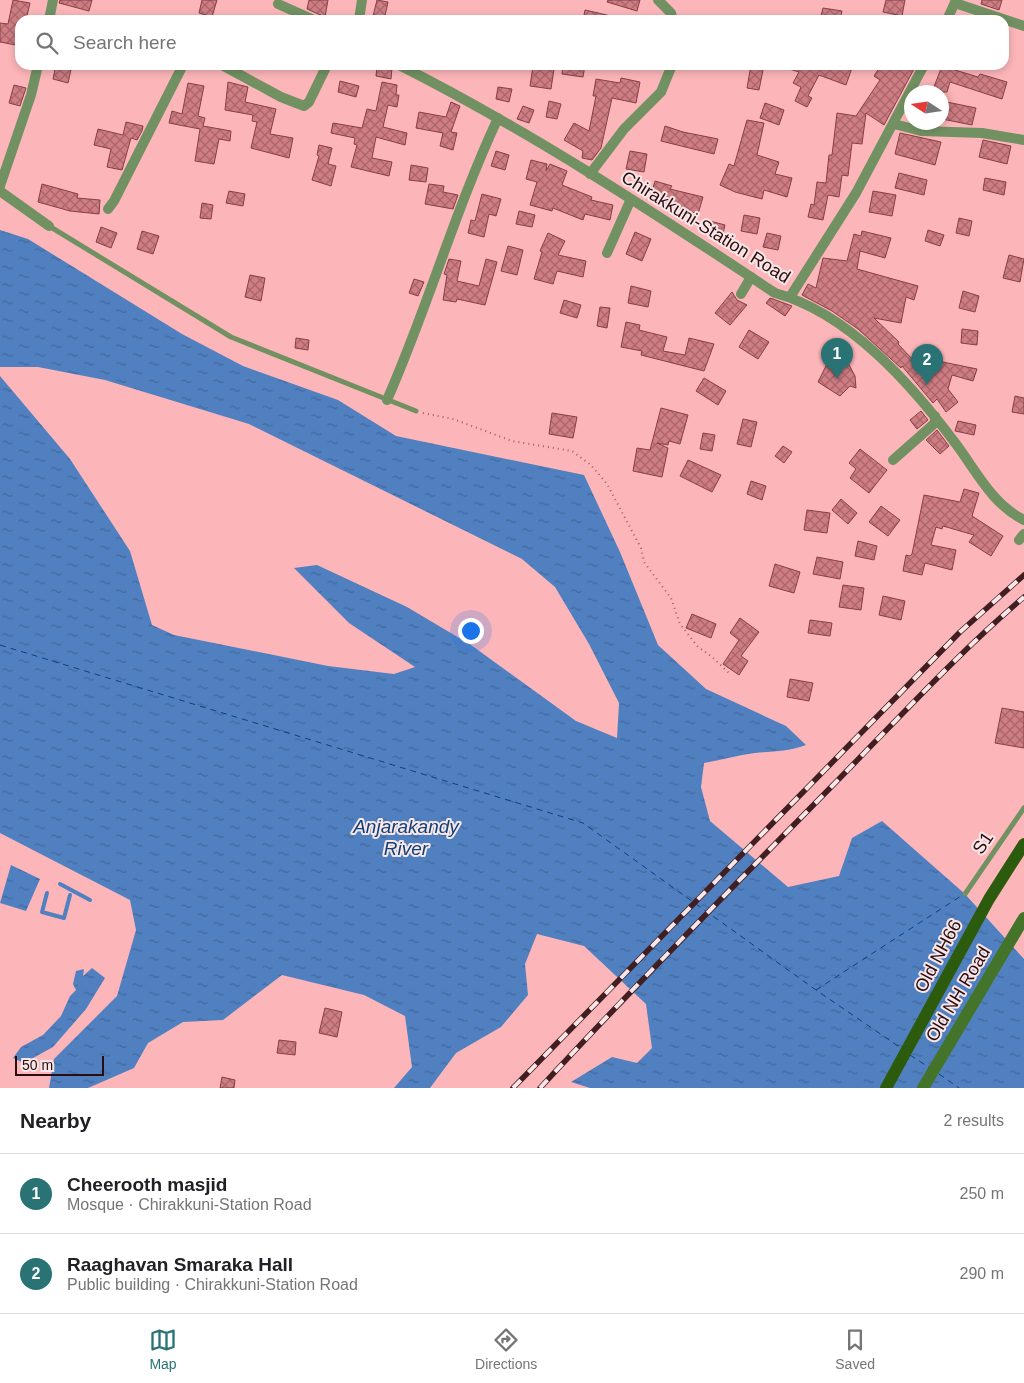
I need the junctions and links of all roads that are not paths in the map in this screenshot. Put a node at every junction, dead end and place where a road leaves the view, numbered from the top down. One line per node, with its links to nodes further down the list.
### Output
1 (53, 0): 6 (street)
2 (362, 0): 8 (street)
3 (658, 0): 9 (street)
4 (956, 2): 10 (street); 11 (street)
5 (278, 4): 7 (street)
6 (49, 15)
7 (303, 15)
8 (360, 15)
9 (672, 15)
10 (950, 15)
11 (993, 15)
12 (1009, 21): 13 (street)
13 (1024, 26)
14 (37, 70): 25 (street)
15 (180, 70): 28 (street)
16 (231, 70): 17 (street)
17 (325, 70)
18 (407, 70): 21 (street, Chirakkuni-Station Road)
19 (670, 70): 24 (street)
20 (921, 70): 22 (street)
21 (498, 118): 24 (street, Chirakkuni-Station Road); 34 (street)
22 (894, 124): 23 (street); 33 (street)
23 (1024, 140)
24 (590, 174): 27 (street, Chirakkuni-Station Road)
25 (0, 186)
26 (0, 191): 29 (street)
27 (630, 199): 30 (street); 31 (street, Chirakkuni-Station Road)
28 (108, 209)
29 (49, 226): 34 (lane)
30 (606, 253)
31 (751, 277): 32 (street); 33 (street, Chirakkuni-Station Road)
32 (741, 294)
33 (790, 297): 36 (street, Chirakkuni-Station Road)
34 (386, 400): 35 (lane)
35 (416, 411)
36 (935, 416): 37 (street); 38 (street, Chirakkuni-Station Road)
37 (893, 460)
38 (1024, 520)
39 (1024, 808): 41 (lane, S1)
40 (1024, 844): 43 (main road, Old NH66)
41 (965, 894)
42 (1024, 918): 44 (street, Old NH Road)
43 (886, 1088)
44 (923, 1088)

